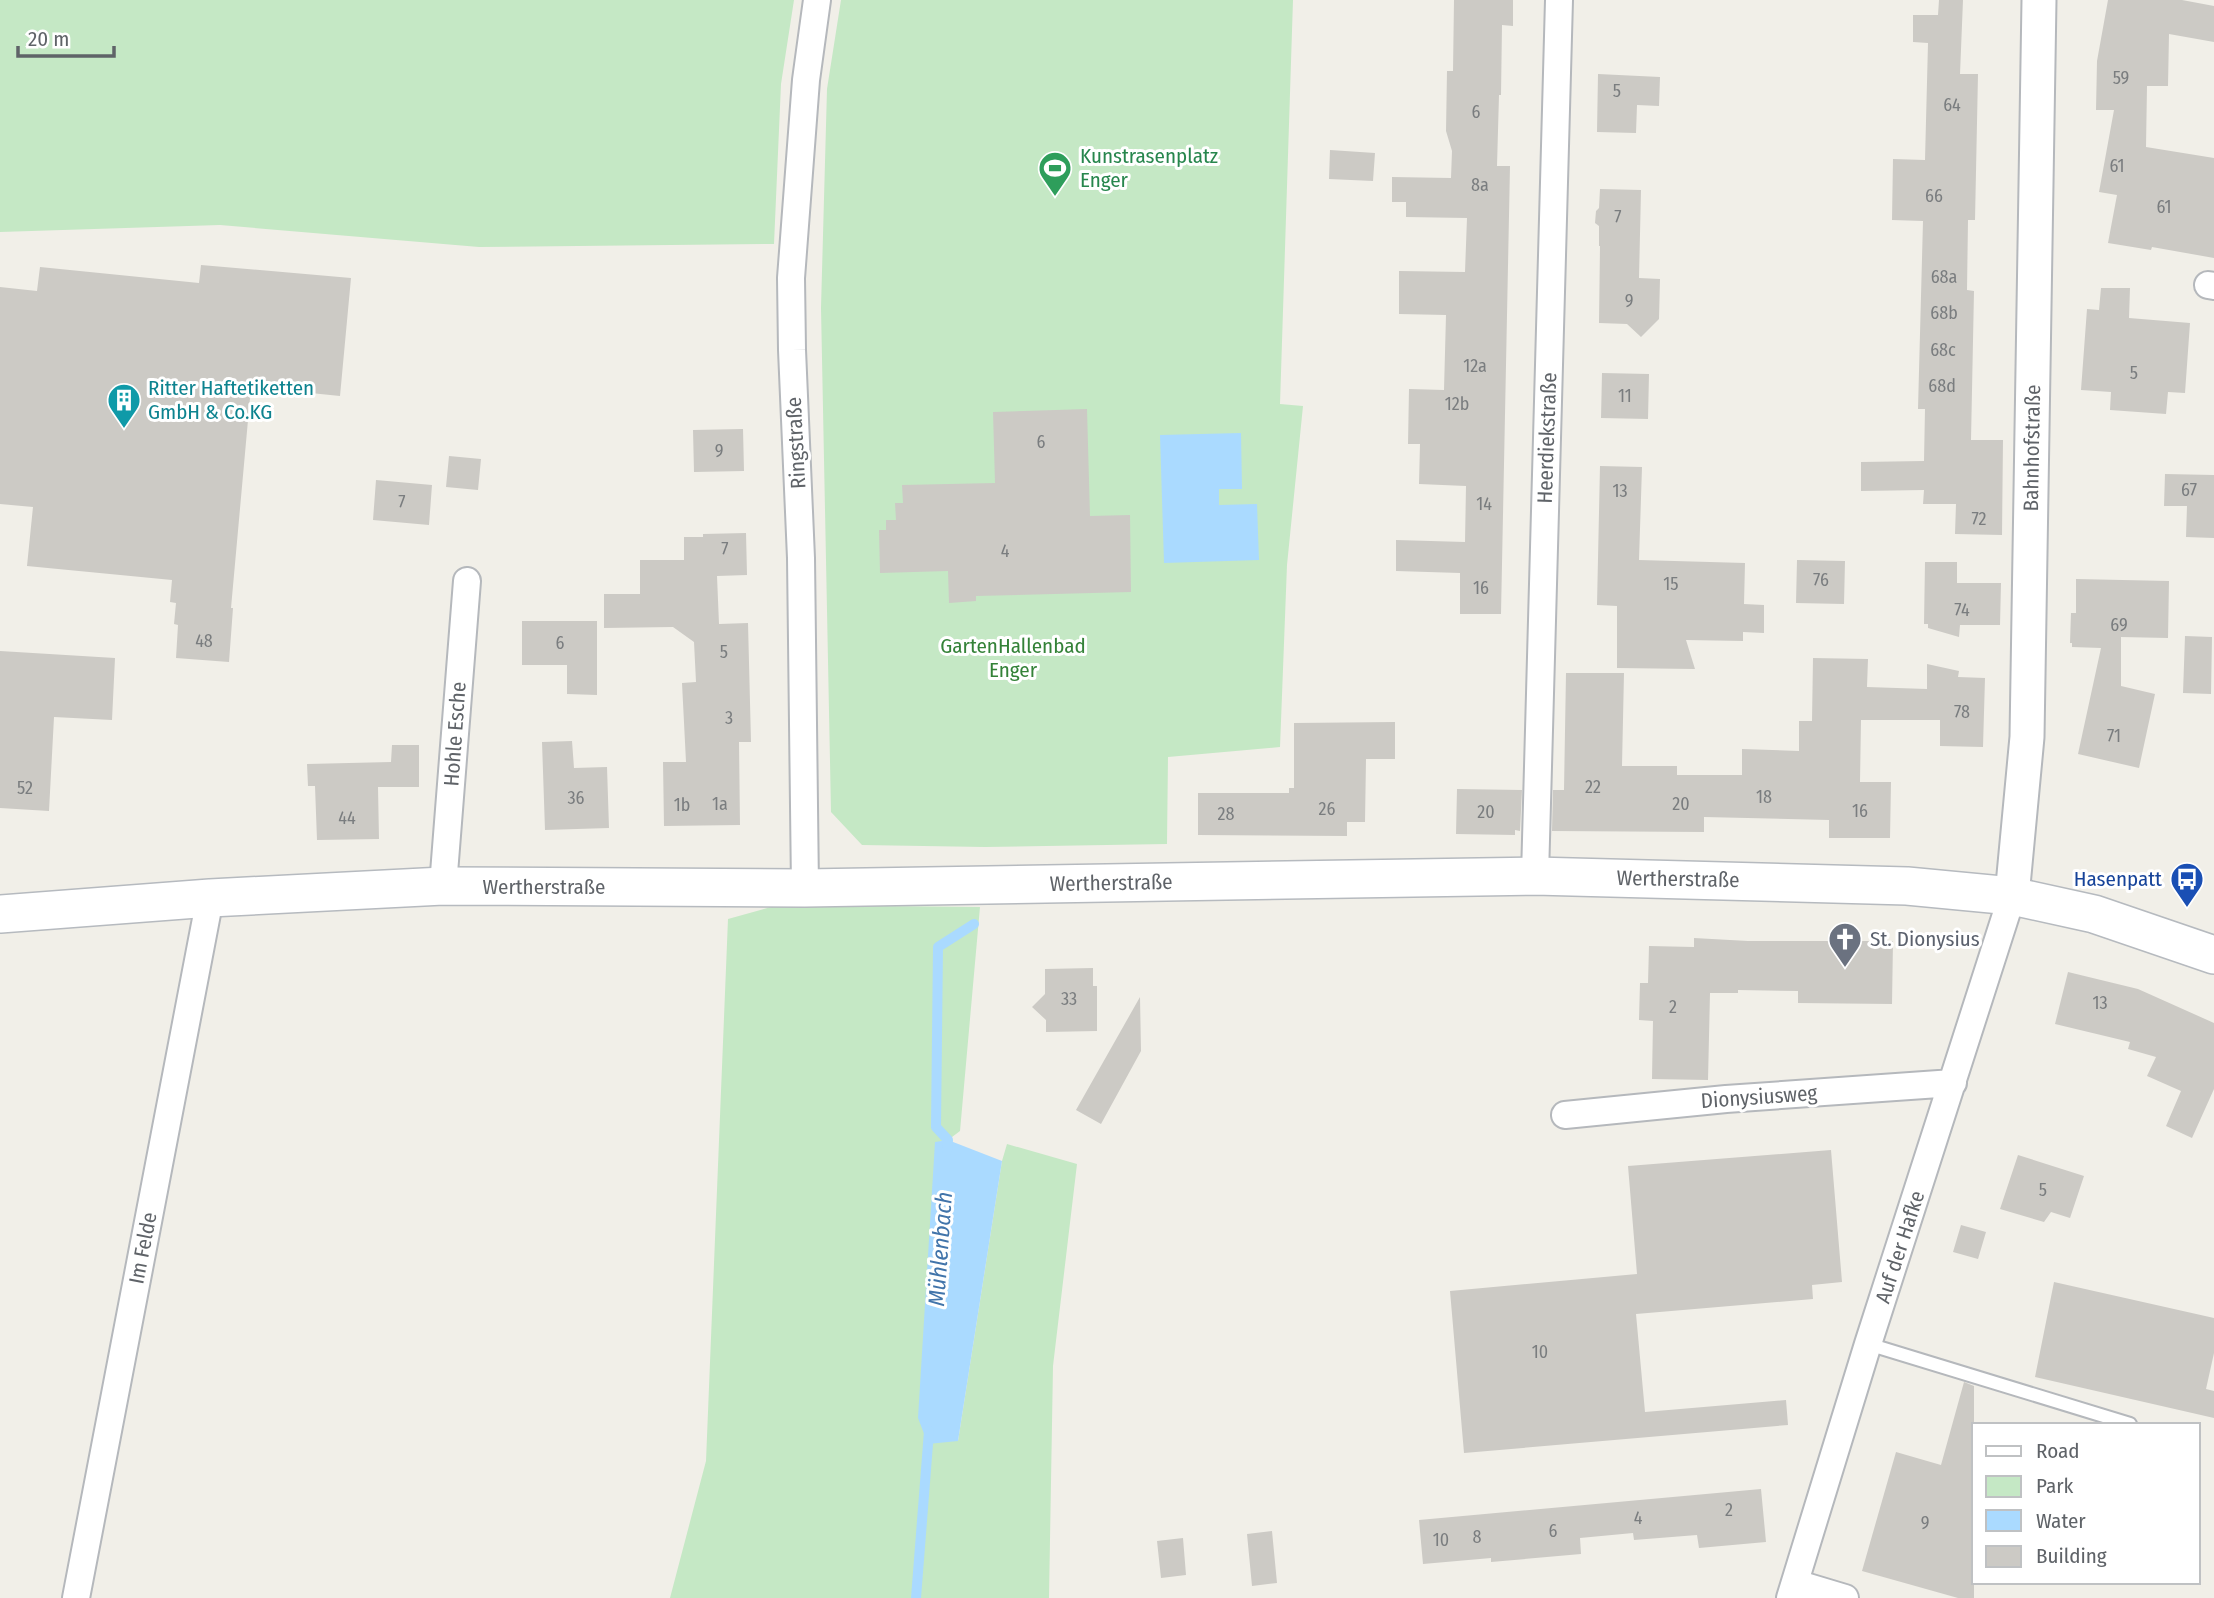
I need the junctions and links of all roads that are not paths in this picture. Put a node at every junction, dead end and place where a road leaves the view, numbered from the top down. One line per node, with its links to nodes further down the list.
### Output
1 (817, 0): 7 (street, Ringstraße)
2 (1559, 0): 5 (street, Heerdiekstraße)
3 (2039, 0): 8 (street, Bahnhofstraße)
4 (467, 581): 6 (street, Hohle Esche)
5 (1535, 876): 7 (main road, Wertherstraße); 8 (main road, Wertherstraße)
6 (443, 886): 7 (main road, Wertherstraße); 9 (main road, Wertherstraße)
7 (805, 888)
8 (2012, 896): 11 (main road, Wertherstraße); 12 (street, Auf der Hafke)
9 (210, 898): 10 (main road, Wertherstraße); 17 (street, Im Felde)
10 (0, 914)
11 (2214, 955)
12 (1953, 1083): 13 (street, Dionysiusweg); 14 (street, Auf der Hafke)
13 (1565, 1115)
14 (1868, 1344): 15 (lane); 16 (street, Auf der Hafke)
15 (2127, 1423)
16 (1793, 1590): 18 (street)
17 (76, 1598)
18 (1844, 1598)

